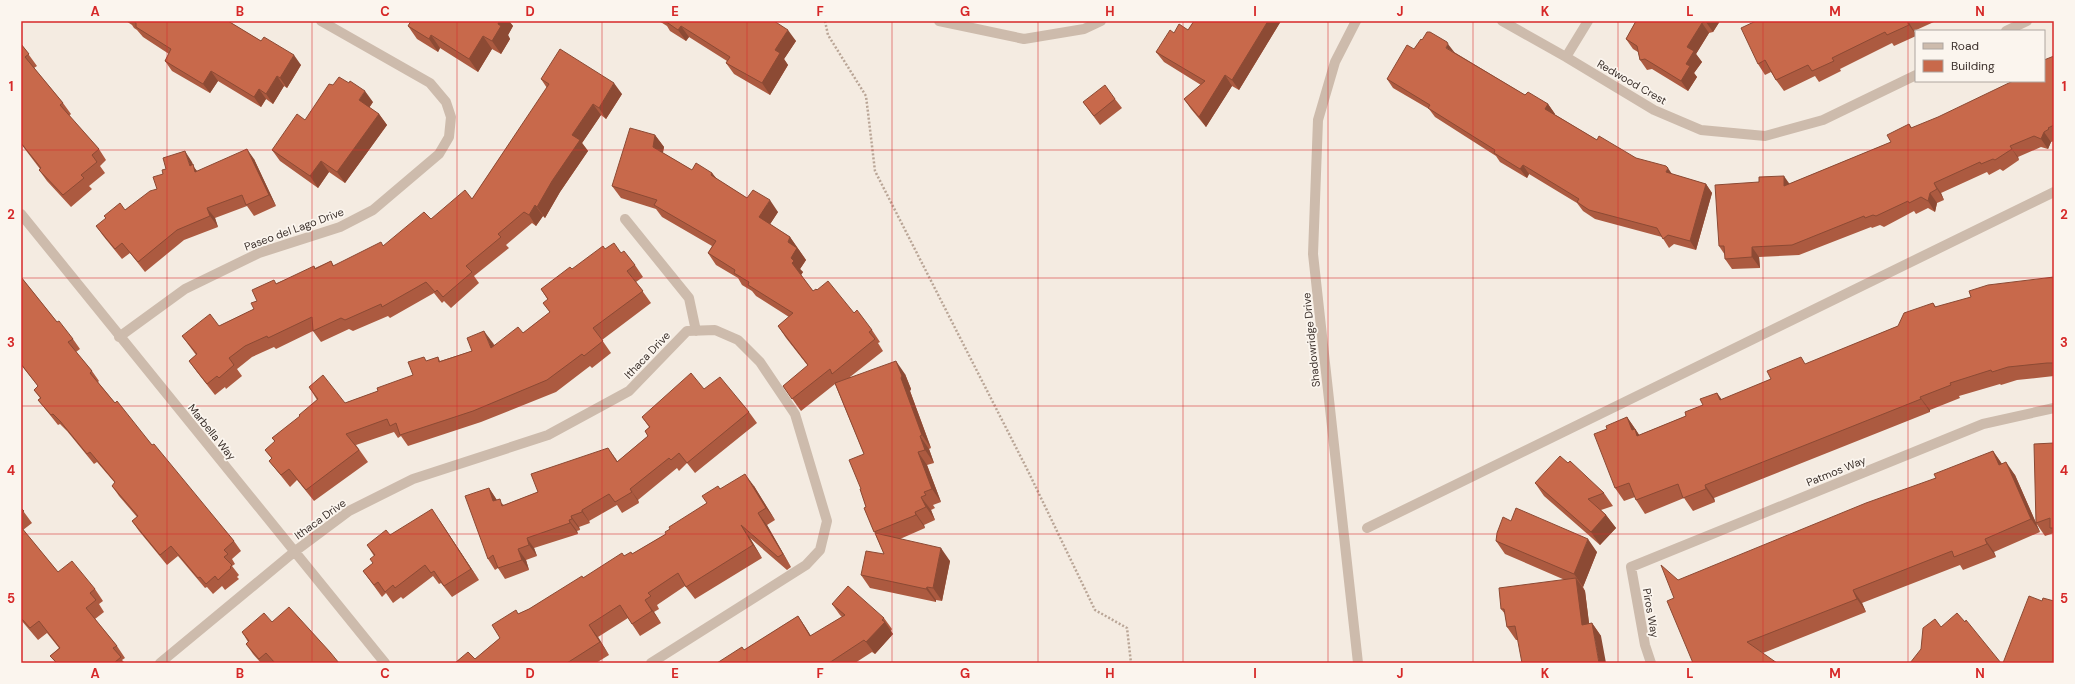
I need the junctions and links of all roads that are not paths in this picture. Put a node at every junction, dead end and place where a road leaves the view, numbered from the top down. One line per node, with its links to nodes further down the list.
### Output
1 (321, 21): 15 (street, Paseo del Lago Drive)
2 (939, 21): 3 (street)
3 (1101, 21)
4 (1356, 21): 23 (street, Shadowridge Drive)
5 (1502, 21): 9 (street, Redwood Crest)
6 (1588, 21): 9 (street)
7 (2027, 21): 8 (street)
8 (2008, 30)
9 (1566, 57): 10 (street, Redwood Crest)
10 (1915, 75)
11 (2054, 192): 17 (street)
12 (21, 214): 15 (street, Marbella Way)
13 (625, 219): 14 (street)
14 (696, 331): 18 (street, Ithaca Drive); 22 (street, Ithaca Drive)
15 (119, 337): 18 (street, Marbella Way)
16 (2054, 408): 19 (street, Patmos Way)
17 (1367, 528)
18 (294, 552): 20 (street, Ithaca Drive); 21 (street, Marbella Way)
19 (1631, 567): 24 (street, Piros Way)
20 (160, 663)
21 (385, 663)
22 (651, 663)
23 (1358, 663)
24 (1651, 663)

